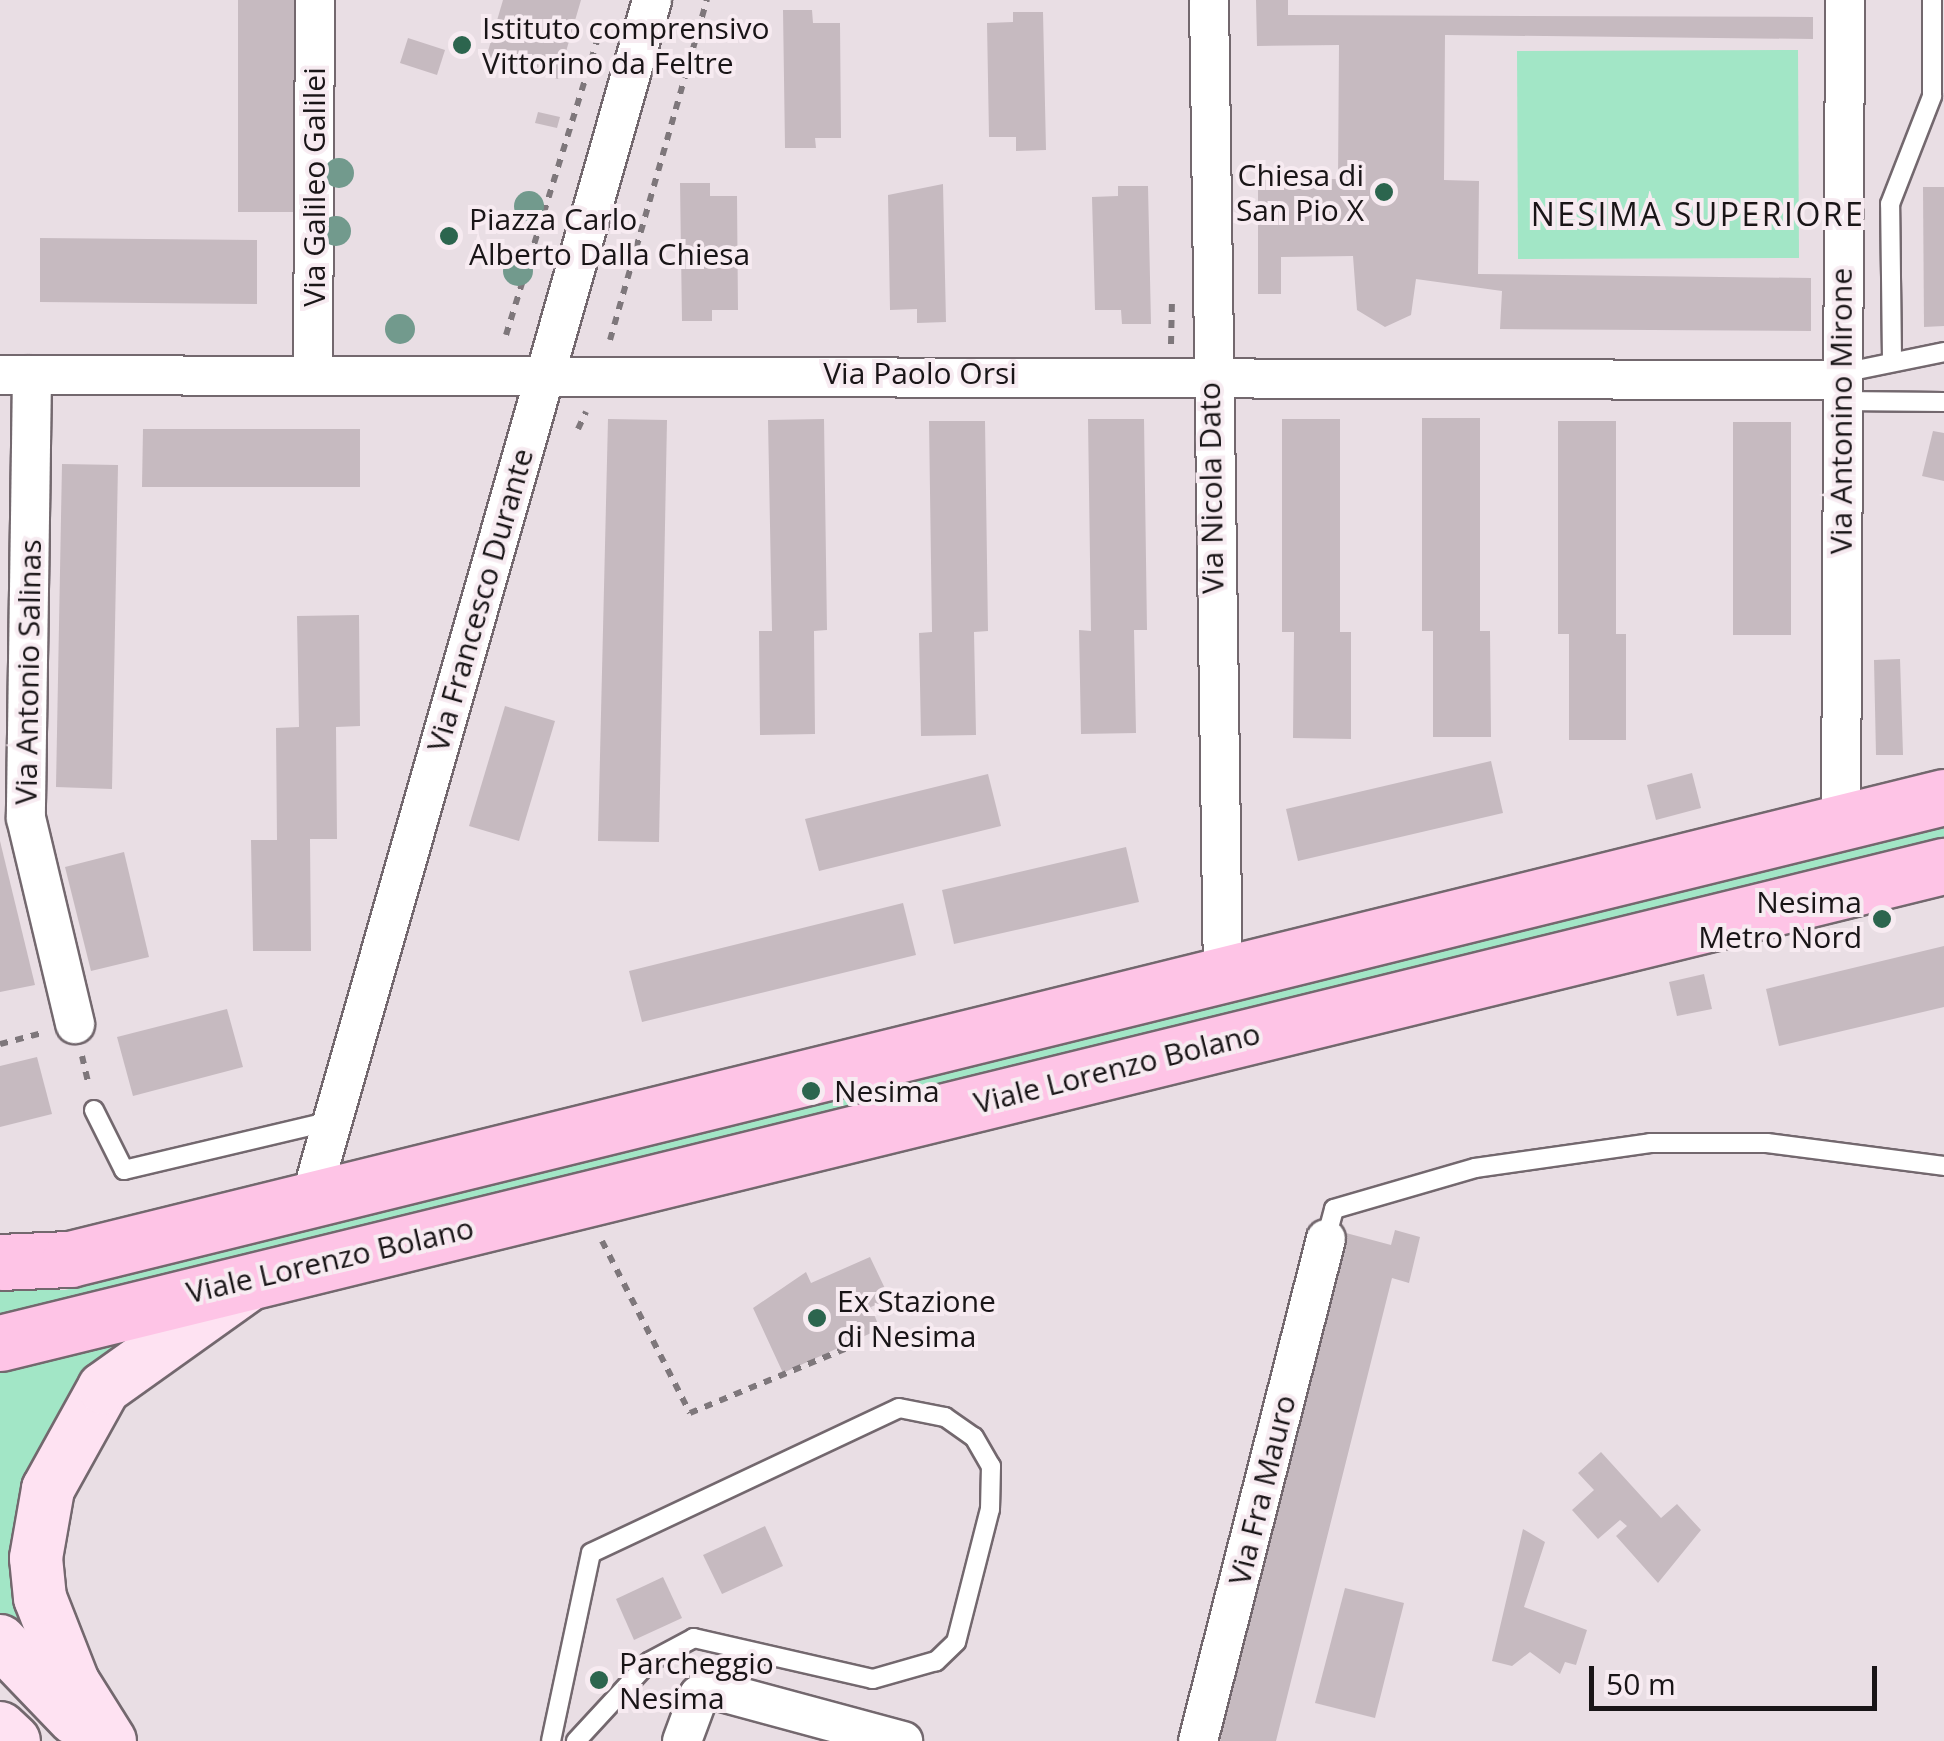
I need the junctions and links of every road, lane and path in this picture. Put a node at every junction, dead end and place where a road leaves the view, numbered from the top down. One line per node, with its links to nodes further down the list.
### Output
1 (315, 0): 15 (street, Via Galileo Galilei)
2 (609, 0): 8 (path)
3 (652, 0): 16 (street, Via Francesco Durante)
4 (707, 0): 9 (path)
5 (1209, 0): 14 (street, Via Nicola Dato)
6 (1845, 0): 18 (street, Via Antonino Mirone)
7 (1932, 0): 13 (lane)
8 (487, 335)
9 (628, 346)
10 (1151, 349): 11 (path)
11 (1170, 349)
12 (1944, 352): 13 (lane)
13 (1892, 359): 18 (lane)
14 (1208, 373): 16 (street, Via Paolo Orsi); 18 (street, Via Paolo Orsi); 23 (street, Via Nicola Dato)
15 (313, 374): 16 (street, Via Paolo Orsi); 17 (street, Via Paolo Orsi)
16 (545, 374): 26 (street, Via Francesco Durante)
17 (16, 375): 24 (street, Via Antonio Salinas)
18 (1841, 385): 19 (lane); 21 (street, Via Antonino Mirone)
19 (1944, 402)
20 (1944, 797): 21 (main road, Viale Lorenzo Bolano)
21 (1841, 822): 23 (main road, Viale Lorenzo Bolano)
22 (1944, 866): 28 (main road, Viale Lorenzo Bolano)
23 (1223, 976): 29 (main road, Viale Lorenzo Bolano)
24 (75, 1024): 25 (path)
25 (94, 1110): 26 (lane)
26 (333, 1121): 29 (street, Via Francesco Durante)
27 (1944, 1166): 30 (lane)
28 (582, 1199): 32 (main road, Viale Lorenzo Bolano); 34 (path)
29 (310, 1200): 31 (main road, Viale Lorenzo Bolano)
30 (1326, 1239): 46 (street, Via Fra Mauro)
31 (0, 1262)
32 (258, 1278): 33 (main road, Viale Lorenzo Bolano); 41 (main road)
33 (0, 1343)
34 (854, 1345)
35 (0, 1641): 40 (main road)
36 (0, 1690): 39 (main road)
37 (0, 1728): 38 (main road)
38 (14, 1741)
39 (42, 1741)
40 (102, 1741)
41 (110, 1741)
42 (551, 1741): 43 (lane)
43 (576, 1741)
44 (682, 1741): 45 (street)
45 (902, 1741)
46 (1198, 1741)

